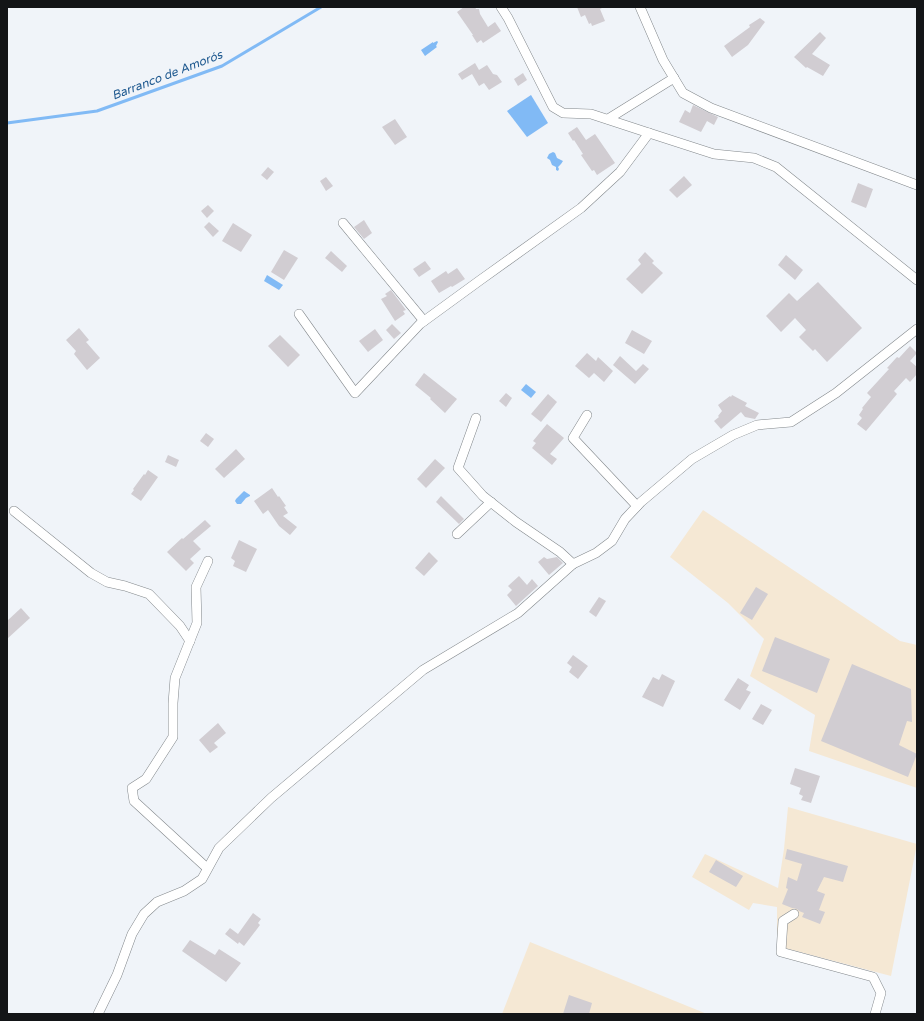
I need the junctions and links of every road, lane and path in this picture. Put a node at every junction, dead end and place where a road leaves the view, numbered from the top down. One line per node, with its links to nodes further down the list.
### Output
1 (501, 7): 4 (street)
2 (640, 7): 3 (street)
3 (674, 78): 4 (street); 6 (street)
4 (608, 119): 5 (street)
5 (649, 134): 8 (street); 10 (street)
6 (917, 185)
7 (344, 223): 10 (street)
8 (917, 280)
9 (299, 314): 10 (street)
10 (424, 321)
11 (917, 329): 15 (street)
12 (587, 415): 15 (street)
13 (476, 418): 14 (street)
14 (490, 502): 17 (street); 19 (street)
15 (637, 506): 19 (street)
16 (14, 511): 20 (street)
17 (457, 534)
18 (208, 561): 20 (street)
19 (573, 564): 21 (street)
20 (190, 642): 21 (street)
21 (207, 868): 23 (street)
22 (794, 914): 24 (street)
23 (98, 1014)
24 (875, 1014)

